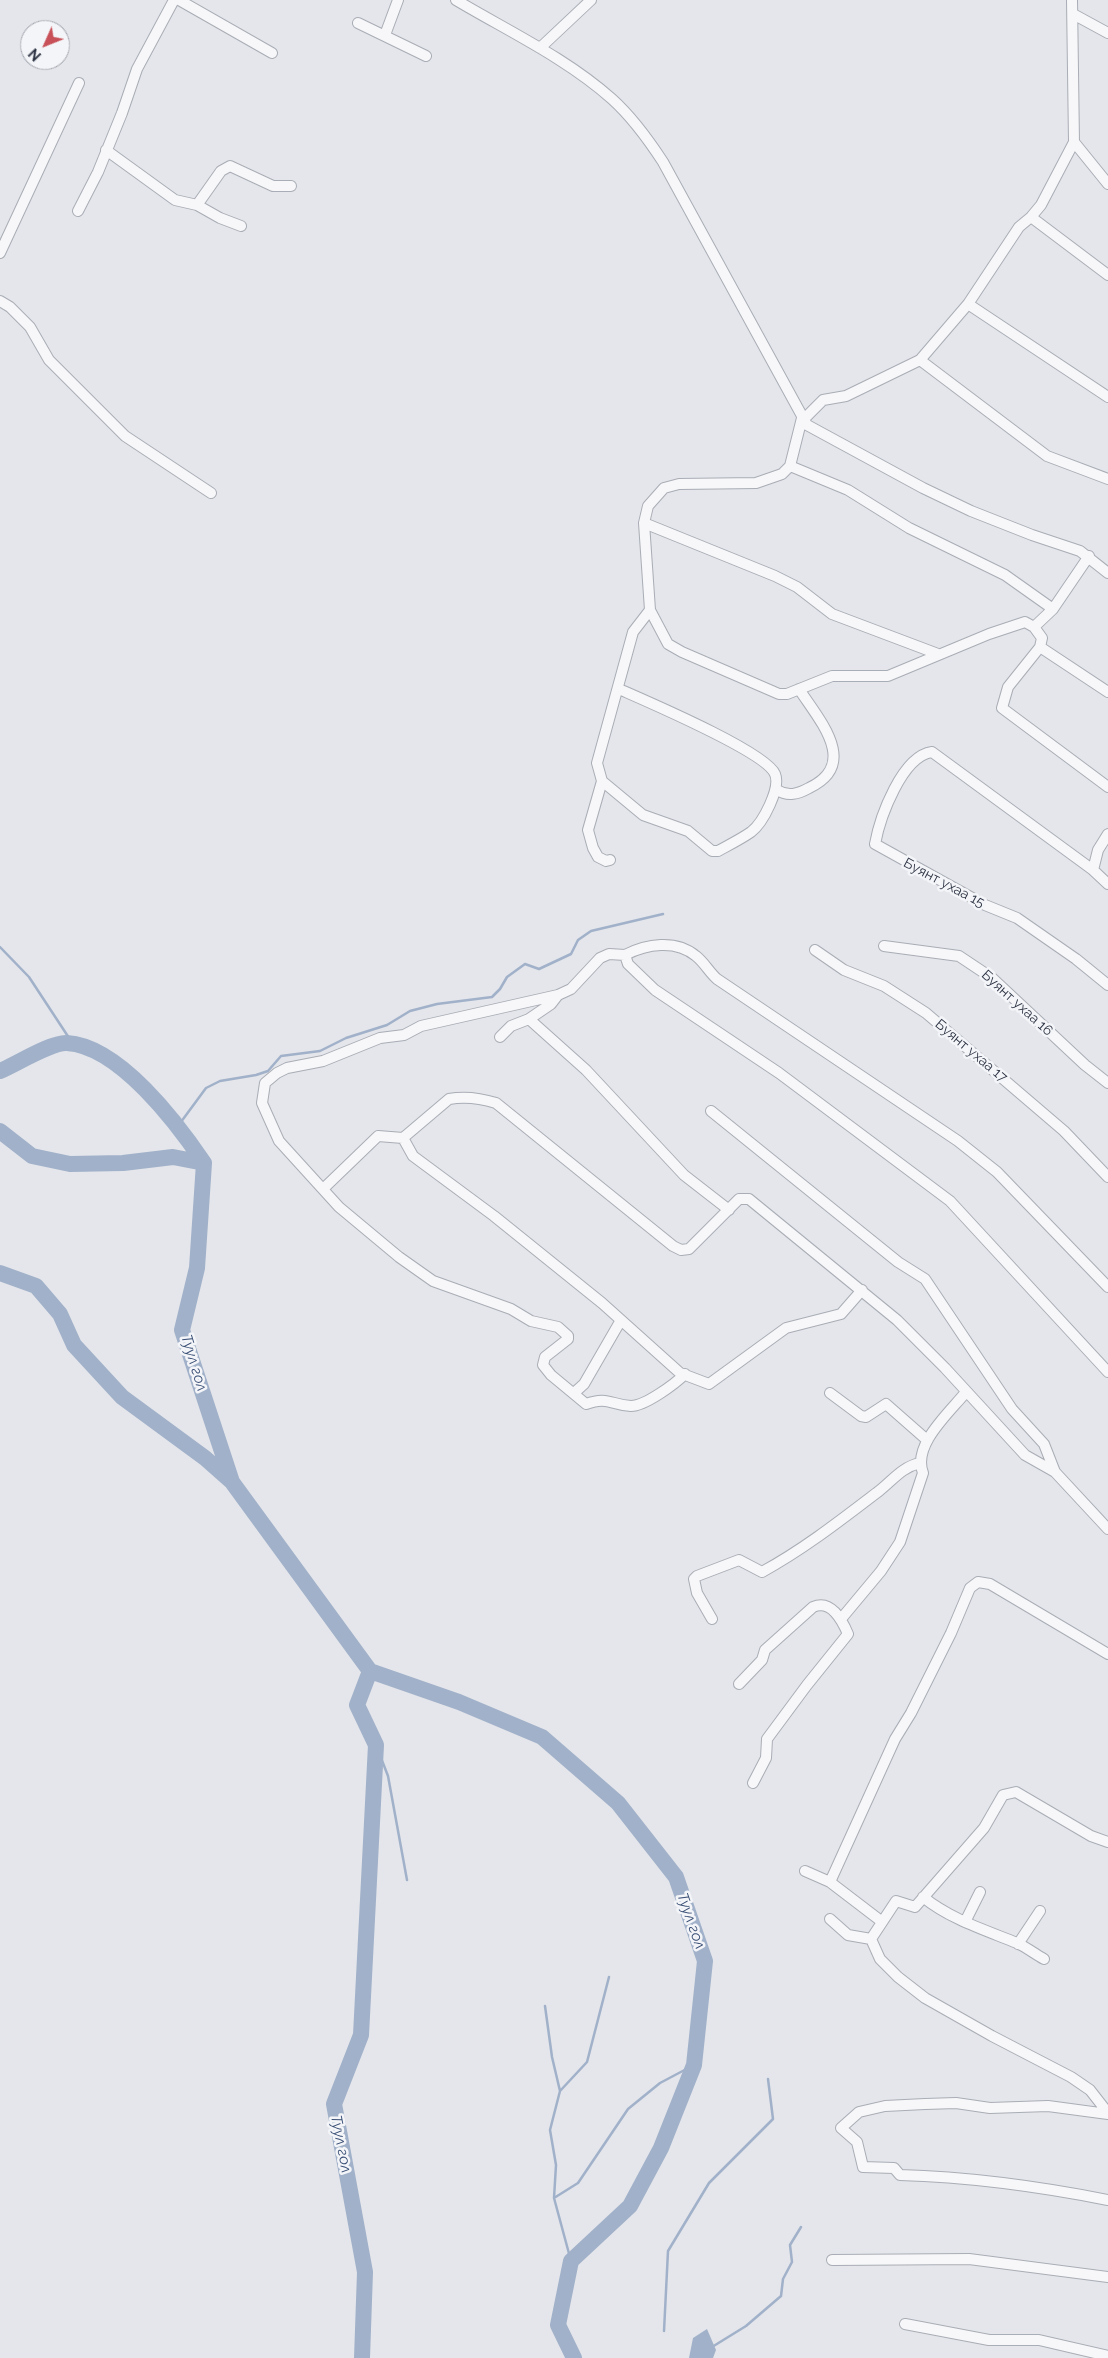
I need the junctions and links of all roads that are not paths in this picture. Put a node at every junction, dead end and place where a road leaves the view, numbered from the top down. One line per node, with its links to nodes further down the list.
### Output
1 (174, 0): 16 (street)
2 (179, 0): 12 (street)
3 (398, 0): 10 (street)
4 (456, 0): 11 (street)
5 (591, 0): 11 (street)
6 (1072, 0): 7 (street)
7 (1073, 14): 9 (street); 15 (street)
8 (358, 23): 10 (street)
9 (1108, 33)
10 (385, 35): 13 (street)
11 (540, 48): 29 (street)
12 (272, 53)
13 (426, 56)
14 (79, 83): 23 (street)
15 (1074, 142): 17 (street); 21 (street)
16 (106, 150): 19 (street); 20 (street)
17 (1108, 184)
18 (291, 186): 19 (street)
19 (196, 205): 22 (street)
20 (78, 212)
21 (1032, 217): 24 (street); 26 (street)
22 (241, 226)
23 (0, 253)
24 (1108, 274)
25 (0, 301): 32 (street)
26 (968, 304): 27 (street); 28 (street)
27 (920, 360): 29 (street); 31 (street)
28 (1108, 397)
29 (802, 418): 30 (street); 34 (street)
30 (790, 466): 33 (street); 36 (street)
31 (1108, 479)
32 (211, 493)
33 (644, 523): 37 (street); 40 (street)
34 (1088, 556): 35 (street); 36 (street)
35 (1108, 573)
36 (1053, 609): 38 (street)
37 (650, 610): 41 (street); 42 (street)
38 (1034, 627): 39 (street); 40 (street)
39 (1040, 647): 43 (street); 45 (street)
40 (938, 654): 42 (street)
41 (619, 689): 44 (street); 46 (street)
42 (799, 689): 46 (street)
43 (1108, 692)
44 (602, 781): 46 (street); 48 (street)
45 (1108, 787)
46 (777, 790)
47 (1108, 834): 49 (street)
48 (610, 860)
49 (1093, 870): 50 (street); 54 (street, Буянт ухаа 15)
50 (1108, 884)
51 (884, 946): 58 (street, Буянт ухаа 16)
52 (815, 950): 61 (street, Буянт ухаа 17)
53 (625, 955): 55 (street); 64 (street); 67 (street)
54 (1108, 986)
55 (558, 995): 56 (street); 62 (street)
56 (529, 1019): 57 (street); 63 (street)
57 (500, 1037)
58 (1108, 1083)
59 (711, 1110): 74 (street)
60 (403, 1138): 62 (street); 63 (street); 66 (street)
61 (1108, 1178)
62 (323, 1189): 70 (street)
63 (728, 1210): 65 (street)
64 (1108, 1287)
65 (862, 1290): 68 (street); 69 (street)
66 (621, 1320): 68 (street); 70 (street)
67 (1108, 1372)
68 (685, 1374): 70 (street)
69 (966, 1392): 72 (street); 74 (street)
70 (574, 1393)
71 (830, 1393): 72 (street)
72 (926, 1440): 73 (street)
73 (920, 1462): 76 (street); 77 (street)
74 (1055, 1472): 75 (street)
75 (1108, 1528)
76 (712, 1619)
77 (841, 1619): 79 (street); 80 (street)
78 (1108, 1654): 83 (street)
79 (739, 1684)
80 (753, 1783)
81 (1108, 1842): 85 (street)
82 (805, 1871): 83 (street)
83 (830, 1882): 88 (street)
84 (980, 1892): 89 (street)
85 (923, 1897): 88 (street); 89 (street)
86 (1040, 1912): 91 (street)
87 (830, 1919): 90 (street)
88 (881, 1921): 90 (street)
89 (965, 1922): 91 (street)
90 (871, 1939): 93 (street)
91 (1018, 1944): 92 (street)
92 (1044, 1959)
93 (1108, 2113): 94 (street)
94 (1108, 2200)
95 (832, 2260): 96 (street)
96 (1108, 2277)
97 (905, 2324): 98 (street)
98 (1108, 2356)

